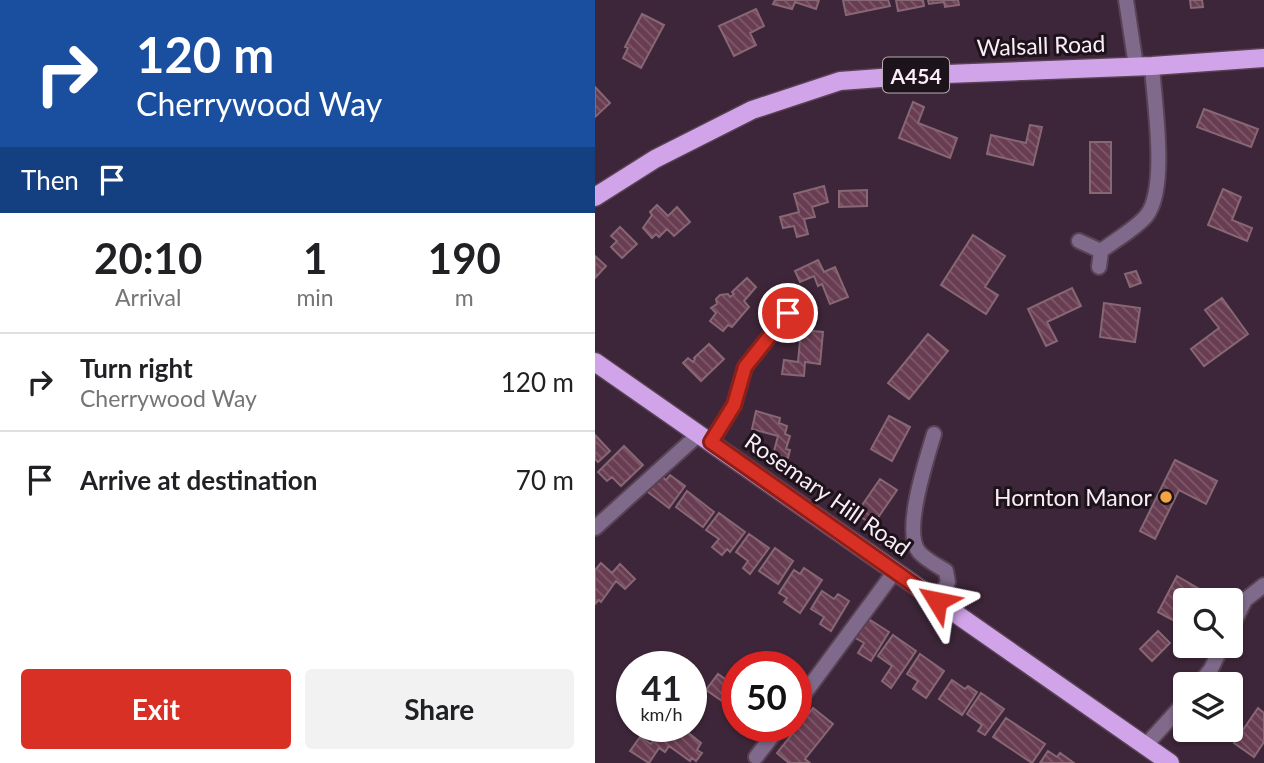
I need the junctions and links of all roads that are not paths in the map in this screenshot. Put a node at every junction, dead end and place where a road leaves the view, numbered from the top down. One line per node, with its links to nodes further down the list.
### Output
1 (1126, 0): 3 (street)
2 (1264, 58): 3 (main road, Walsall Road / A454)
3 (1144, 66): 4 (main road, Walsall Road / A454); 6 (street)
4 (595, 197)
5 (1079, 241): 6 (street)
6 (1101, 251): 7 (street)
7 (1099, 267)
8 (788, 313): 11 (street)
9 (595, 362): 11 (main road, Rosemary Hill Road)
10 (934, 434): 15 (street)
11 (705, 438): 12 (street); 13 (main road, Rosemary Hill Road)
12 (595, 528)
13 (895, 571): 15 (main road, Rosemary Hill Road); 17 (street)
14 (1264, 585): 16 (street)
15 (937, 601): 20 (main road, Rosemary Hill Road)
16 (1243, 604)
17 (812, 683)
18 (1173, 715): 20 (street)
19 (768, 742): 21 (street)
20 (1145, 746): 22 (main road, Rosemary Hill Road)
21 (756, 757)
22 (1170, 763)

